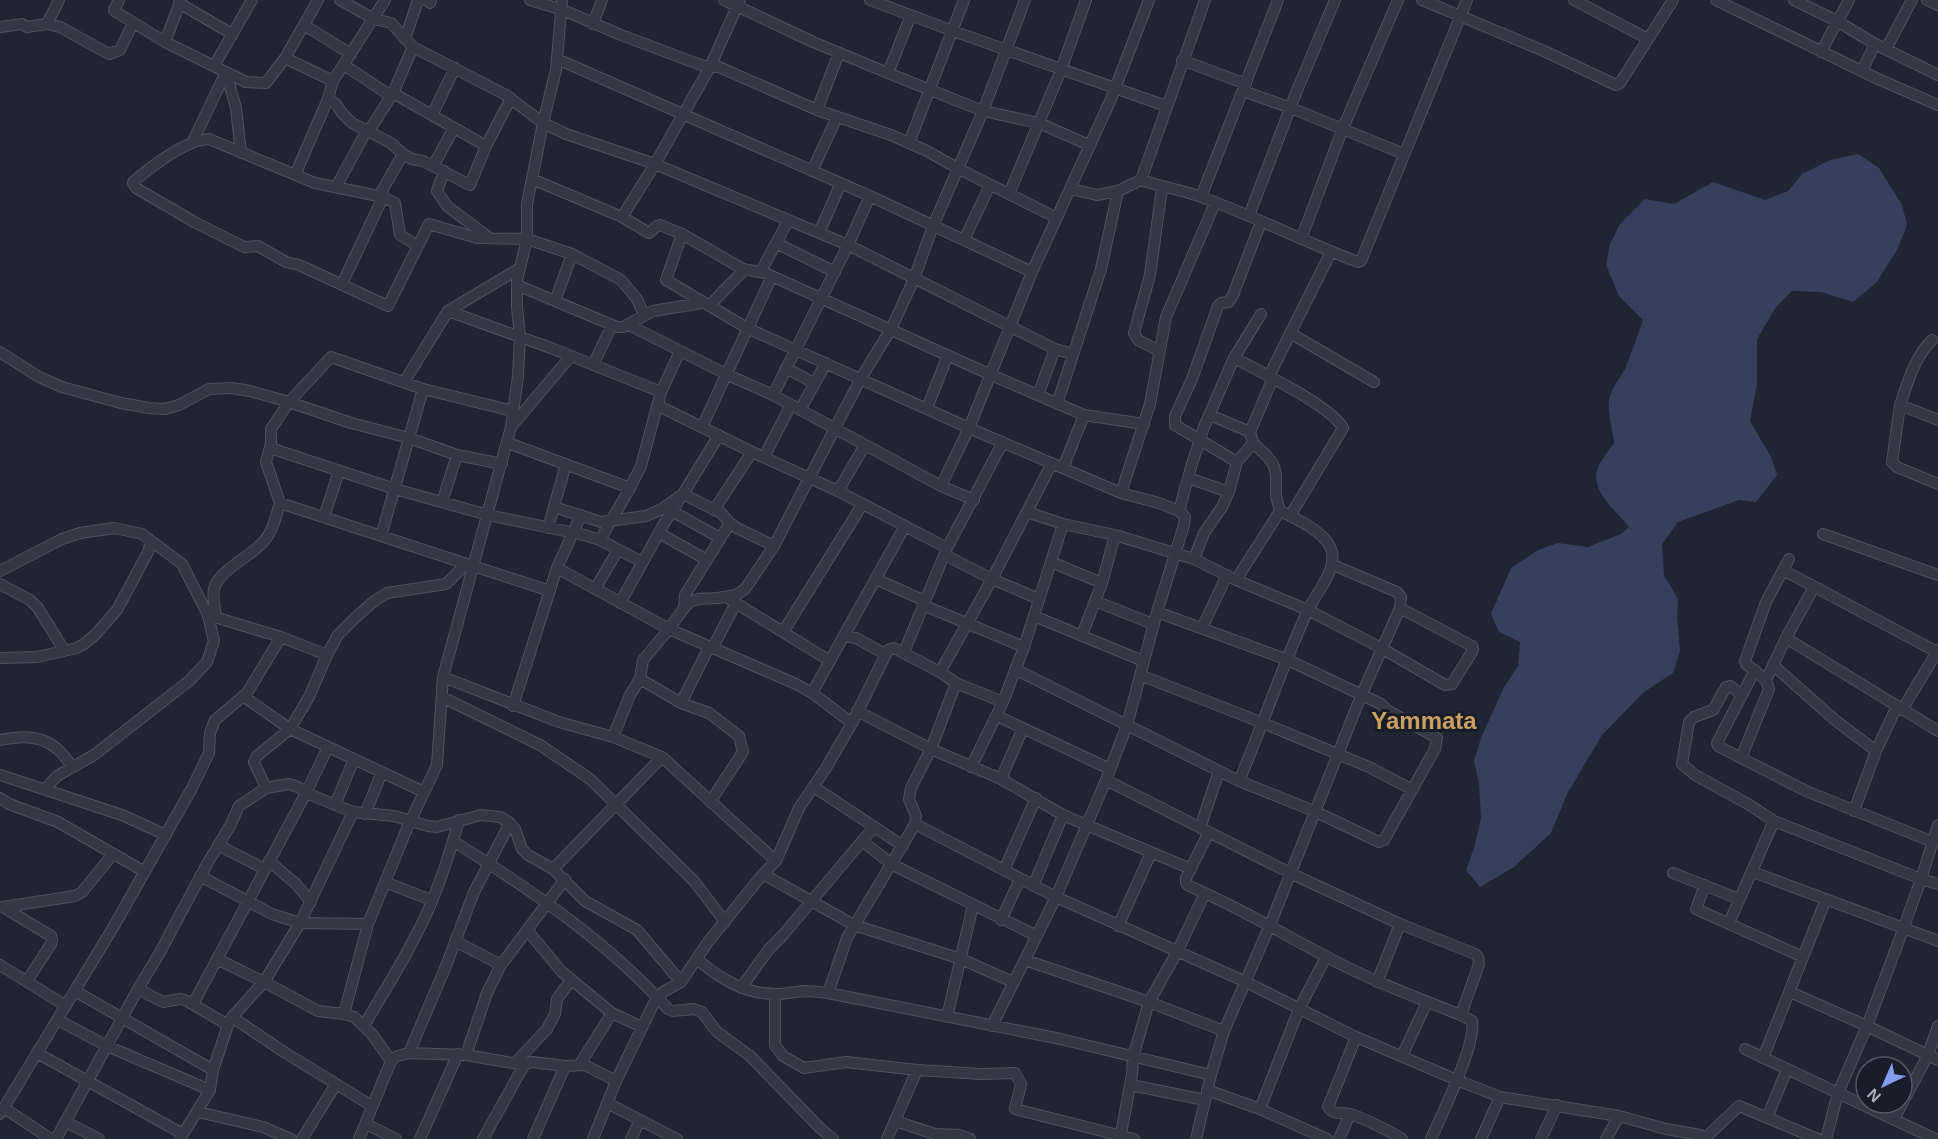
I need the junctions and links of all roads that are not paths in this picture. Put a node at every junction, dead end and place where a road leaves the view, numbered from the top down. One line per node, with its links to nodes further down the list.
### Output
1 (59, 0): 41 (street)
2 (252, 0): 46 (street)
3 (318, 0): 43 (street)
4 (340, 0): 32 (street)
5 (386, 0): 38 (street)
6 (418, 0): 49 (street)
7 (426, 0): 8 (street)
8 (431, 0)
9 (530, 0): 34 (street)
10 (602, 0): 42 (street)
11 (724, 0): 33 (street)
12 (870, 0): 36 (street)
13 (964, 0): 45 (street)
14 (1025, 0): 52 (street)
15 (1086, 0): 63 (street)
16 (1149, 0): 70 (street)
17 (1205, 0): 58 (street)
18 (1278, 0): 69 (street)
19 (1335, 0): 77 (street)
20 (1398, 0): 86 (street)
21 (1422, 0): 37 (street)
22 (1467, 0): 37 (street)
23 (1673, 0): 47 (street)
24 (1716, 0): 54 (street)
25 (1794, 0): 39 (street)
26 (1849, 0): 39 (street)
27 (1912, 0): 51 (street)
28 (1927, 0): 35 (street)
29 (1578, 1): 47 (street)
30 (114, 2): 40 (street)
31 (180, 2): 46 (street); 48 (street)
32 (355, 3): 38 (street)
33 (739, 3): 53 (street); 61 (street)
34 (562, 5): 42 (street); 57 (street)
35 (1938, 5)
36 (911, 15): 45 (street); 66 (street)
37 (1460, 16): 47 (street); 94 (street)
38 (374, 19): 49 (street); 55 (street)
39 (1837, 21): 50 (street); 54 (street)
40 (133, 23): 41 (street); 48 (street)
41 (47, 24): 44 (street)
42 (593, 24): 61 (street)
43 (304, 25): 55 (street); 56 (street)
44 (0, 27)
45 (953, 31): 52 (street); 71 (street)
46 (232, 34): 60 (street)
47 (1648, 39)
48 (165, 42): 60 (street)
49 (409, 43): 62 (street); 72 (street)
50 (1875, 44): 51 (street); 64 (street)
51 (1886, 49): 67 (street)
52 (1007, 50): 63 (street); 79 (street)
53 (838, 52): 66 (street); 78 (street)
54 (1821, 52): 64 (street)
55 (351, 54): 59 (street)
56 (285, 58): 65 (street); 68 (street)
57 (557, 59): 81 (street); 83 (street)
58 (1182, 60): 69 (street); 75 (street)
59 (344, 65): 68 (street); 72 (street)
60 (214, 66): 65 (street)
61 (710, 67): 78 (street); 81 (street)
62 (455, 68): 74 (street); 80 (street)
63 (1061, 70): 70 (street); 84 (street)
64 (1862, 71): 76 (street)
65 (226, 72): 88 (street); 92 (street)
66 (888, 74): 71 (street)
67 (1938, 74)
68 (333, 81): 73 (street)
69 (1244, 88): 77 (street); 112 (street)
70 (1115, 89): 75 (street); 90 (street)
71 (931, 90): 79 (street); 89 (street)
72 (392, 94): 80 (street); 87 (street)
73 (328, 99): 87 (street); 100 (street)
74 (511, 99): 83 (street); 91 (street)
75 (1166, 105): 102 (street)
76 (1938, 105)
77 (1291, 108): 86 (street); 114 (street)
78 (817, 110): 82 (street)
79 (984, 111): 84 (street); 97 (street)
80 (432, 115): 85 (street)
81 (683, 115): 95 (street); 99 (street)
82 (837, 117): 89 (street); 99 (street)
83 (543, 123): 95 (street); 101 (street)
84 (1039, 123): 90 (street); 109 (street)
85 (454, 128): 91 (street); 96 (street)
86 (1343, 128): 94 (street); 124 (street)
87 (368, 130): 93 (street); 105 (street)
88 (192, 143): 92 (street); 137 (street)
89 (909, 143): 97 (street)
90 (1089, 145): 107 (street)
91 (486, 146): 98 (street)
92 (242, 153): 100 (street)
93 (403, 154): 96 (street); 110 (street)
94 (1404, 154): 129 (street)
95 (655, 164): 115 (street); 117 (street)
96 (434, 166): 98 (street)
97 (959, 170): 104 (street); 119 (street)
98 (444, 171): 122 (street)
99 (812, 171): 103 (street)
100 (295, 175): 105 (street)
101 (532, 179): 115 (street); 123 (street)
102 (1141, 180): 106 (street); 108 (street)
103 (841, 183): 111 (street); 120 (street)
104 (990, 185): 109 (street); 125 (street)
105 (336, 187): 110 (street)
106 (1162, 188): 112 (street); 156 (street)
107 (1071, 189): 108 (street); 116 (street)
108 (1118, 191): 158 (street)
109 (1009, 194): 116 (street)
110 (381, 196): 128 (street); 137 (street)
111 (870, 196): 119 (street); 127 (street)
112 (1201, 197): 113 (street)
113 (1215, 203): 114 (street); 156 (street)
114 (1249, 216): 118 (street)
115 (622, 217): 121 (street)
116 (1057, 218): 134 (street)
117 (789, 221): 120 (street); 126 (street)
118 (1262, 222): 124 (street); 194 (street)
119 (933, 226): 125 (street); 136 (street)
120 (819, 233): 127 (street)
121 (682, 234): 132 (street); 141 (street)
122 (491, 238): 123 (street); 128 (street)
123 (527, 239): 130 (street); 131 (street)
124 (1301, 239): 129 (street)
125 (964, 240): 134 (street)
126 (776, 243): 133 (street); 135 (street)
127 (848, 245): 133 (street); 136 (street)
128 (418, 246): 137 (street)
129 (1331, 252): 150 (street)
130 (573, 254): 140 (street); 144 (street)
131 (520, 268): 138 (street); 142 (street)
132 (743, 268): 135 (street); 141 (street)
133 (835, 272): 139 (street)
134 (1032, 272): 147 (street)
135 (767, 273): 139 (street); 148 (street)
136 (914, 279): 147 (street); 149 (street)
137 (342, 284)
138 (517, 285): 140 (street); 151 (street)
139 (822, 297): 149 (street); 153 (street)
140 (555, 301): 145 (street)
141 (705, 304): 144 (street); 148 (street)
142 (448, 311): 151 (street); 169 (street)
143 (1261, 314): 161 (street)
144 (644, 315): 146 (street)
145 (612, 325): 146 (street); 163 (street)
146 (629, 325): 155 (street)
147 (1009, 325): 154 (street); 166 (street)
148 (747, 328): 153 (street); 165 (street)
149 (891, 329): 159 (street); 168 (street)
150 (1290, 333): 167 (street); 171 (street)
151 (520, 337): 160 (street); 182 (street)
152 (1936, 338): 179 (street)
153 (796, 349): 162 (street); 164 (street)
154 (1055, 349): 158 (street); 175 (street)
155 (680, 351): 165 (street); 173 (street)
156 (1159, 351): 186 (street)
157 (0, 352): 176 (street)
158 (1073, 354): 177 (street)
159 (948, 355): 166 (street); 181 (street)
160 (570, 357): 163 (street); 187 (street)
161 (1234, 358): 167 (street); 184 (street)
162 (826, 363): 168 (street); 170 (street)
163 (593, 365): 173 (street)
164 (786, 368): 170 (street); 174 (street)
165 (726, 374): 174 (street); 188 (street)
166 (989, 374): 175 (street); 189 (street)
167 (1271, 377): 193 (street); 229 (street)
168 (861, 378): 181 (street); 190 (street)
169 (404, 382): 172 (street); 176 (street)
170 (814, 382): 180 (street)
171 (1374, 382)
172 (423, 389): 182 (street); 192 (street)
173 (661, 392): 178 (street)
174 (773, 395): 180 (street)
175 (1038, 395): 177 (street)
176 (289, 402): 192 (street); 198 (street)
177 (1058, 404): 183 (street)
178 (657, 405): 188 (street); 211 (street)
179 (1900, 405): 185 (street); 209 (street)
180 (795, 408): 190 (street); 201 (street)
181 (927, 408): 189 (street)
182 (513, 411): 187 (street)
183 (1084, 415): 186 (street); 205 (street)
184 (1210, 415): 193 (street); 194 (street)
185 (1938, 420)
186 (1144, 424): 215 (street)
187 (511, 427): 196 (street)
188 (702, 427): 191 (street)
189 (969, 428): 195 (street); 210 (street)
190 (835, 429): 197 (street); 207 (street)
191 (719, 435): 199 (street); 216 (street)
192 (409, 438): 200 (street); 212 (street)
193 (1251, 438): 202 (street); 225 (street)
194 (1200, 439): 202 (street); 208 (street)
195 (1003, 442): 205 (street); 217 (street)
196 (508, 443): 203 (street); 204 (street)
197 (865, 445): 210 (street); 213 (street)
198 (270, 448): 206 (street); 219 (street)
199 (752, 452): 201 (street); 222 (street)
200 (457, 455): 203 (street); 218 (street)
201 (764, 457): 207 (street)
202 (1237, 462): 214 (street)
203 (502, 464): 227 (street)
204 (566, 464): 211 (street); 221 (street)
205 (1058, 466): 215 (street); 226 (street)
206 (339, 471): 212 (street); 230 (street)
207 (809, 478): 213 (street); 244 (street)
208 (1188, 478): 214 (street); 224 (street)
209 (1938, 484)
210 (941, 486): 217 (street)
211 (630, 488): 231 (street)
212 (395, 489): 218 (street); 240 (street)
213 (838, 491): 220 (street)
214 (1229, 492): 248 (street)
215 (1121, 493): 224 (street)
216 (683, 494): 222 (street); 223 (street); 231 (street)
217 (974, 500): 246 (street)
218 (442, 502): 227 (street)
219 (280, 503): 230 (street); 277 (street)
220 (862, 505): 234 (street); 282 (street)
221 (554, 507): 228 (street); 235 (street)
222 (714, 510): 232 (street)
223 (672, 511): 236 (street); 241 (street)
224 (1179, 511): 247 (street)
225 (1280, 511): 229 (street); 259 (street)
226 (1027, 512): 233 (street); 261 (street)
227 (488, 515): 235 (street); 254 (street)
228 (581, 515): 231 (street); 237 (street)
229 (1290, 516): 253 (street)
230 (324, 517): 240 (street)
231 (611, 521): 242 (street)
232 (730, 523): 241 (street); 244 (street)
233 (1062, 524): 239 (street); 252 (street)
234 (905, 526): 246 (street); 260 (street)
235 (548, 528): 237 (street)
236 (658, 533): 250 (street); 251 (street)
237 (573, 534): 242 (street); 255 (street)
238 (1823, 534): 258 (street)
239 (1115, 535): 247 (street); 262 (street)
240 (381, 536): 254 (street)
241 (720, 538): 250 (street)
242 (600, 540): 245 (street)
243 (151, 541): 257 (street); 277 (street); 290 (street)
244 (774, 546): 268 (street)
245 (618, 550): 251 (street); 265 (street)
246 (946, 551): 261 (street); 271 (street)
247 (1175, 554): 248 (street); 275 (street)
248 (1194, 559): 259 (street)
249 (1789, 559): 256 (street)
250 (707, 560): 272 (street)
251 (642, 562): 270 (street)
252 (1051, 562): 262 (street); 267 (street)
253 (1333, 565): 273 (street); 274 (street)
254 (469, 566): 266 (street); 294 (street); 304 (street)
255 (557, 568): 265 (street); 266 (street)
256 (1783, 570): 264 (street); 301 (street)
257 (0, 571)
258 (1938, 575)
259 (1231, 577): 274 (street); 280 (street)
260 (876, 579): 271 (street); 284 (street)
261 (992, 579): 267 (street); 278 (street)
262 (1102, 583): 269 (street)
263 (0, 584): 290 (street)
264 (1814, 587): 286 (street); 291 (street)
265 (595, 589): 270 (street)
266 (550, 591): 315 (street)
267 (1039, 599): 276 (street)
268 (731, 600): 272 (street); 282 (street); 288 (street)
269 (1095, 601): 279 (street); 283 (street)
270 (620, 603): 281 (street)
271 (924, 603): 278 (street); 292 (street)
272 (684, 608): 281 (street)
273 (1400, 608): 289 (street); 289 (street)
274 (1308, 610): 289 (street); 296 (street)
275 (1157, 612): 279 (street); 280 (street)
276 (1034, 615): 283 (street); 287 (street)
277 (212, 616): 285 (street); 334 (street)
278 (967, 623): 287 (street); 302 (street)
279 (1153, 624): 298 (street)
280 (1202, 628): 296 (street)
281 (669, 629): 288 (street); 305 (street)
282 (783, 632): 297 (street)
283 (1082, 635): 298 (street)
284 (845, 636): 293 (street); 297 (street)
285 (281, 637): 294 (street); 310 (street)
286 (1786, 638): 299 (street); 316 (street)
287 (1024, 647): 300 (street)
288 (711, 648): 308 (street); 314 (street)
289 (1383, 649): 311 (street)
290 (64, 650): 295 (street)
291 (1937, 651): 316 (street)
292 (904, 652): 293 (street); 302 (street)
293 (885, 654): 317 (street)
294 (327, 655): 323 (street)
295 (0, 658)
296 (1288, 660): 311 (street); 320 (street)
297 (830, 661): 308 (street)
298 (1143, 661): 303 (street)
299 (1773, 665): 306 (street); 329 (street)
300 (1015, 669): 313 (street); 321 (street)
301 (1755, 670): 306 (street); 309 (street)
302 (940, 672): 307 (street)
303 (1140, 675): 320 (street); 321 (street)
304 (443, 678): 312 (street); 315 (street)
305 (640, 679): 314 (street); 325 (street)
306 (1766, 680): 332 (street)
307 (956, 683): 313 (street); 328 (street)
308 (812, 693): 319 (street)
309 (1742, 695): 332 (street); 360 (street)
310 (243, 696): 323 (street); 367 (street)
311 (1361, 696): 330 (street); 346 (street)
312 (442, 698): 347 (street); 352 (street)
313 (1003, 702): 318 (street)
314 (681, 703): 351 (street)
315 (513, 706): 325 (street)
316 (1900, 708): 324 (street); 329 (street)
317 (857, 711): 319 (street); 328 (street)
318 (997, 716): 322 (street); 335 (street)
319 (852, 723): 343 (street)
320 (1263, 723): 330 (street); 342 (street)
321 (1127, 725): 336 (street); 337 (street)
322 (1023, 728): 336 (street); 340 (street)
323 (290, 729): 327 (street); 344 (street)
324 (1938, 731)
325 (613, 737): 331 (street)
326 (0, 741): 334 (street)
327 (328, 747): 333 (street); 348 (street)
328 (931, 749): 335 (street); 362 (street)
329 (1876, 751): 355 (street)
330 (1338, 755): 346 (street); 354 (street)
331 (662, 757): 351 (street); 352 (street)
332 (1741, 758): 355 (street)
333 (354, 759): 338 (street); 353 (street)
334 (72, 766): 345 (street)
335 (971, 767): 340 (street)
336 (1110, 769): 341 (street)
337 (1219, 771): 342 (street); 366 (street)
338 (382, 772): 347 (street); 356 (street)
339 (5, 777): 345 (street); 350 (street)
340 (1001, 779): 349 (street)
341 (1106, 780): 364 (street); 366 (street)
342 (1239, 781): 354 (street)
343 (814, 787): 365 (street); 375 (street)
344 (266, 788): 348 (street); 370 (street)
345 (45, 789): 367 (street)
346 (1411, 789): 354 (street)
347 (424, 792): 359 (street)
348 (306, 793): 353 (street); 377 (street)
349 (1036, 798): 357 (street); 381 (street)
350 (1, 802): 374 (street)
351 (710, 802): 375 (street)
352 (617, 804): 379 (street); 407 (street)
353 (335, 805): 356 (street)
354 (1314, 811): 384 (street)
355 (1854, 811): 372 (street)
356 (359, 813): 359 (street); 402 (street)
357 (1063, 815): 364 (street); 394 (street)
358 (459, 820): 359 (street); 361 (street); 368 (street)
359 (411, 821): 391 (street)
360 (1774, 821): 383 (street); 390 (street)
361 (510, 823): 376 (street); 379 (street)
362 (915, 824): 371 (street); 381 (street)
363 (1938, 825): 372 (street)
364 (1086, 826): 373 (street); 396 (street)
365 (873, 828): 369 (street); 371 (street)
366 (1204, 830): 380 (street); 384 (street)
367 (166, 835): 382 (street)
368 (453, 841): 376 (street); 399 (street)
369 (862, 841): 378 (street); 401 (street)
370 (218, 845): 377 (street); 387 (street)
371 (903, 846): 378 (street)
372 (1934, 848): 390 (street)
373 (1150, 853): 380 (street); 414 (street)
374 (113, 854): 382 (street); 405 (street)
375 (776, 861): 386 (street)
376 (489, 863): 403 (street); 418 (street)
377 (267, 865): 400 (street); 402 (street)
378 (892, 865): 404 (street); 412 (street)
379 (553, 869): 388 (street)
380 (1191, 869): 395 (street)
381 (1004, 870): 389 (street)
382 (145, 872): 438 (street)
383 (1752, 872): 397 (street); 398 (street)
384 (1290, 873): 411 (street); 413 (street)
385 (1673, 873): 393 (street)
386 (763, 874): 401 (street); 407 (street)
387 (200, 876): 400 (street); 437 (street)
388 (565, 879): 403 (street); 432 (street)
389 (1020, 879): 394 (street); 406 (street)
390 (1921, 879): 392 (street); 415 (street)
391 (385, 882): 399 (street); 410 (street)
392 (1938, 884)
393 (1706, 885): 397 (street); 409 (street)
394 (1033, 886): 396 (street)
395 (1205, 893): 413 (street); 420 (street)
396 (1056, 897): 414 (street); 417 (street)
397 (1740, 899): 409 (street)
398 (1826, 899): 415 (street); 422 (street)
399 (431, 900): 455 (street)
400 (249, 901): 408 (street); 423 (street)
401 (811, 901): 412 (street); 436 (street)
402 (310, 902): 408 (street)
403 (547, 903): 416 (street); 442 (street)
404 (973, 905): 406 (street); 425 (street)
405 (1, 906): 430 (street)
406 (1001, 920): 417 (street)
407 (725, 922): 424 (street)
408 (300, 923): 410 (street); 431 (street)
409 (1729, 923): 422 (street)
410 (368, 924): 449 (street)
411 (1400, 924): 435 (street); 450 (street)
412 (854, 925): 425 (street); 440 (street)
413 (1270, 925): 421 (street); 434 (street)
414 (1119, 926): 420 (street)
415 (1904, 927): 419 (street); 457 (street)
416 (527, 930): 427 (street); 429 (street)
417 (1037, 936): 426 (street)
418 (455, 941): 427 (street); 465 (street)
419 (1938, 941)
420 (1177, 952): 434 (street); 443 (street)
421 (1326, 957): 435 (street); 447 (street)
422 (1803, 957): 439 (street)
423 (217, 959): 431 (street); 445 (street)
424 (697, 959): 432 (street); 436 (street)
425 (961, 959): 433 (street); 452 (street)
426 (1025, 960): 433 (street); 443 (street)
427 (501, 965): 466 (street)
428 (2, 970): 430 (street)
429 (571, 980): 448 (street); 472 (street)
430 (27, 981): 446 (street)
431 (264, 982): 449 (street); 454 (street)
432 (681, 982): 442 (street)
433 (1013, 982): 456 (street)
434 (1246, 982): 447 (street); 460 (street)
435 (1377, 982): 444 (street)
436 (741, 988): 441 (street)
437 (138, 989): 445 (street); 451 (street)
438 (75, 991): 446 (street); 451 (street)
439 (1790, 992): 457 (street); 470 (street)
440 (828, 993): 441 (street); 452 (street)
441 (775, 994): 476 (street)
442 (658, 999): 459 (street); 520 (street)
443 (1149, 1002): 460 (street); 469 (street)
444 (1426, 1002): 450 (street); 467 (street)
445 (193, 1004): 454 (street)
446 (66, 1006): 453 (street)
447 (1299, 1009): 461 (street); 491 (street)
448 (612, 1013): 459 (street); 473 (street)
449 (344, 1014): 455 (street)
450 (1461, 1015): 479 (street)
451 (123, 1017): 462 (street); 477 (street)
452 (947, 1017): 456 (street)
453 (58, 1020): 462 (street); 464 (street)
454 (230, 1021): 477 (street); 482 (street)
455 (364, 1026): 471 (street)
456 (992, 1026): 469 (street)
457 (1867, 1026): 468 (street); 485 (street)
458 (1938, 1026): 468 (street)
459 (642, 1027): 481 (street)
460 (1224, 1031): 478 (street)
461 (1356, 1037): 467 (street); 494 (street)
462 (107, 1046): 480 (street); 484 (street)
463 (1745, 1049): 470 (street)
464 (37, 1053): 480 (street); 492 (street)
465 (409, 1053): 466 (street); 471 (street)
466 (462, 1055): 472 (street); 514 (street)
467 (1402, 1056): 479 (street)
468 (1933, 1057): 497 (street)
469 (1133, 1058): 478 (street); 483 (street)
470 (1763, 1058): 475 (street)
471 (391, 1061): 490 (street)
472 (519, 1064): 474 (street); 515 (street)
473 (580, 1064): 474 (street); 481 (street)
474 (565, 1066): 516 (street)
475 (1787, 1069): 485 (street); 496 (street)
476 (917, 1070): 499 (street); 505 (street)
477 (213, 1071): 484 (street)
478 (1211, 1075): 486 (street)
479 (1457, 1080): 487 (street); 528 (street)
480 (88, 1081): 500 (street); 504 (street)
481 (616, 1081): 488 (street)
482 (336, 1084): 490 (street); 511 (street)
483 (1131, 1085): 486 (street); 505 (street)
484 (210, 1090): 493 (street)
485 (1838, 1093): 497 (street); 534 (street)
486 (1206, 1095): 491 (street); 524 (street)
487 (1500, 1096): 489 (street); 529 (street)
488 (607, 1103): 498 (street); 517 (street)
489 (1557, 1105): 495 (street); 530 (street)
490 (372, 1106): 501 (street)
491 (1260, 1109): 525 (street)
492 (1, 1111): 506 (street)
493 (198, 1112): 502 (street); 504 (street)
494 (1350, 1114): 526 (street); 527 (street)
495 (1619, 1116): 503 (street); 531 (street)
496 (1767, 1118): 532 (street); 533 (street)
497 (1894, 1119): 535 (street)
498 (640, 1120): 518 (street); 519 (street)
499 (895, 1121): 521 (street); 522 (street)
500 (66, 1122): 507 (street); 508 (street)
501 (366, 1124): 512 (street); 513 (street)
502 (263, 1127): 509 (street); 510 (street)
503 (1665, 1134): 532 (street)
504 (182, 1137)
505 (1121, 1137): 523 (street)
506 (51, 1139)
507 (56, 1139)
508 (99, 1139)
509 (257, 1139)
510 (291, 1139)
511 (302, 1139)
512 (359, 1139)
513 (396, 1139)
514 (420, 1139)
515 (483, 1139)
516 (533, 1139)
517 (593, 1139)
518 (631, 1139)
519 (676, 1139)
520 (833, 1139)
521 (887, 1139)
522 (970, 1139)
523 (1134, 1139)
524 (1196, 1139)
525 (1327, 1139)
526 (1339, 1139)
527 (1403, 1139)
528 (1431, 1139)
529 (1481, 1139)
530 (1541, 1139)
531 (1606, 1139)
532 (1704, 1139)
533 (1818, 1139)
534 (1826, 1139)
535 (1935, 1139)

